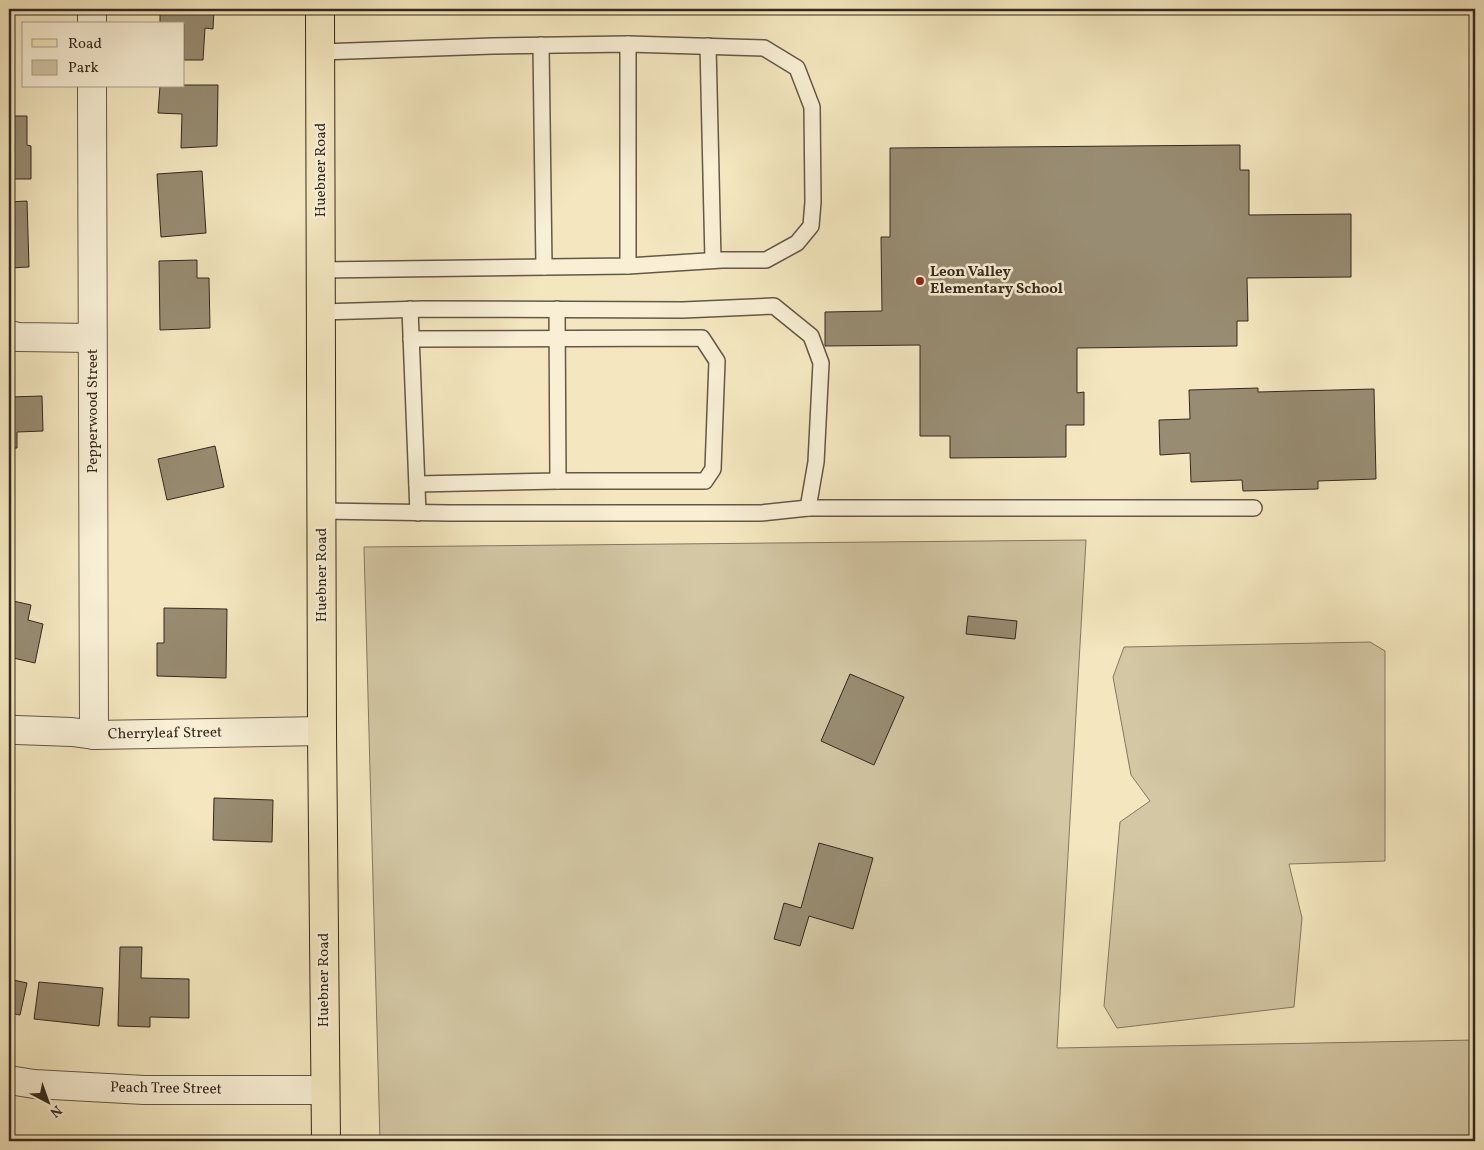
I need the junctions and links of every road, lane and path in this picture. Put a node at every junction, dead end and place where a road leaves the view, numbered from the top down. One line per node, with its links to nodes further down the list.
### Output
1 (92, 9): 3 (street)
2 (320, 9): 7 (main road, Huebner Road)
3 (92, 22)
4 (628, 44): 5 (lane); 6 (lane); 10 (lane)
5 (541, 45): 7 (lane); 11 (lane)
6 (708, 46): 9 (lane); 9 (lane)
7 (320, 52): 12 (main road, Huebner Road)
8 (92, 88): 17 (street, Pepperwood Street)
9 (712, 260): 10 (lane)
10 (628, 266): 11 (lane)
11 (544, 267): 12 (lane)
12 (321, 270): 15 (main road, Huebner Road)
13 (410, 309): 14 (lane); 15 (lane); 19 (lane)
14 (557, 309): 18 (lane); 22 (lane)
15 (321, 312): 24 (main road, Huebner Road)
16 (9, 335): 17 (street)
17 (92, 338): 28 (street, Pepperwood Street)
18 (556, 338): 19 (lane); 20 (lane); 20 (lane)
19 (411, 339): 21 (lane)
20 (558, 481): 21 (lane)
21 (417, 484): 25 (lane)
22 (808, 508): 23 (lane); 25 (lane)
23 (1254, 508)
24 (321, 511): 25 (lane); 27 (main road, Huebner Road)
25 (418, 513)
26 (9, 728): 28 (street, Cherryleaf Street)
27 (322, 731): 28 (street, Cherryleaf Street); 30 (main road, Huebner Road)
28 (94, 735)
29 (9, 1080): 30 (street, Peach Tree Street)
30 (325, 1090): 31 (main road, Huebner Road)
31 (326, 1141)

